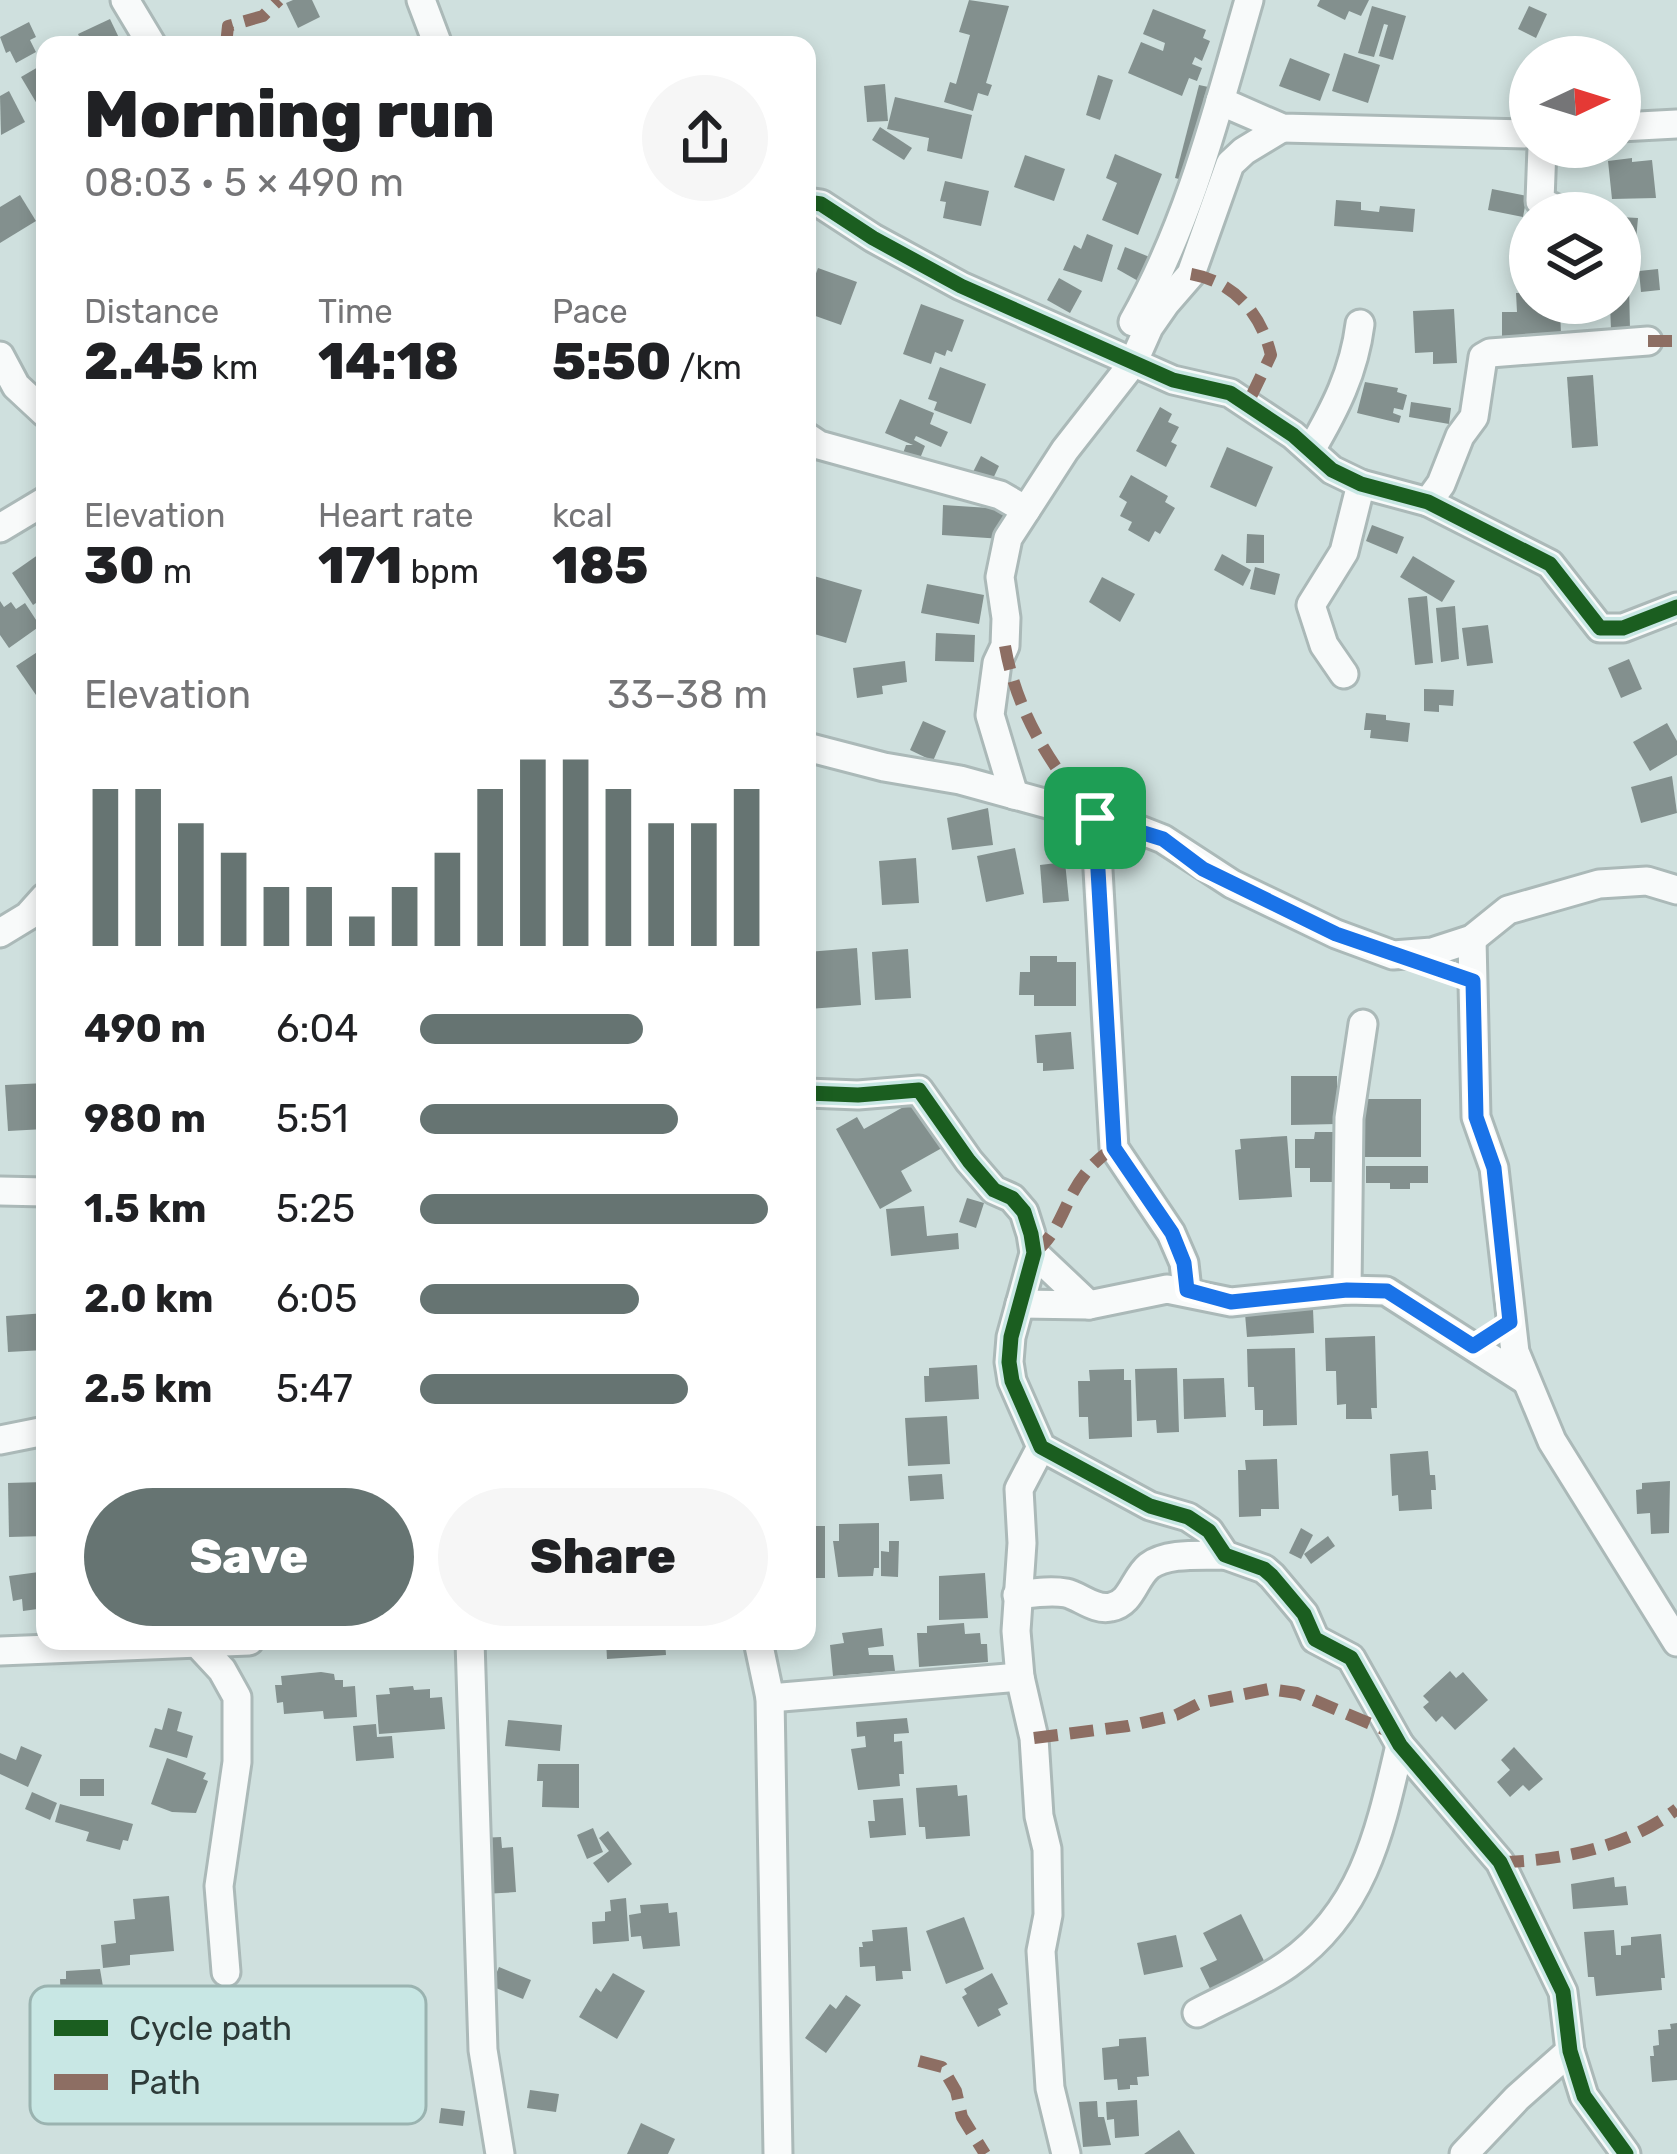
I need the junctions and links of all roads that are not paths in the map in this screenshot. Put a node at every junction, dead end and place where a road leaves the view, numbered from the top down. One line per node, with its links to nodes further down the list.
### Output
1 (125, 0): 4 (street)
2 (421, 0): 5 (street)
3 (1249, 0): 6 (street)
4 (147, 36)
5 (435, 36)
6 (1220, 101): 9 (street); 15 (street)
7 (1677, 124): 8 (street)
8 (1641, 127)
9 (1282, 128): 10 (street); 15 (street)
10 (1509, 133)
11 (816, 202): 15 (street)
12 (1360, 324): 18 (street)
13 (1648, 340): 20 (street)
14 (0, 356): 16 (street)
15 (1124, 359): 18 (street); 22 (street)
16 (36, 404)
17 (816, 443): 22 (street)
18 (1311, 450): 19 (street)
19 (1361, 484): 20 (street); 25 (street)
20 (1427, 502): 24 (street)
21 (36, 506): 23 (street)
22 (1026, 510): 27 (street)
23 (0, 528)
24 (1677, 607)
25 (1344, 674)
26 (816, 749): 27 (street)
27 (1015, 795): 28 (street)
28 (1095, 818): 33 (street); 40 (street)
29 (1677, 890): 32 (street)
30 (36, 915): 31 (street)
31 (0, 933)
32 (1472, 939): 33 (street); 34 (street)
33 (1406, 956): 34 (street)
34 (1473, 981): 44 (street)
35 (1364, 1024): 41 (street)
36 (816, 1093): 39 (street)
37 (0, 1191): 38 (street)
38 (36, 1192)
39 (1034, 1253): 42 (street); 43 (street)
40 (1187, 1290): 41 (street); 43 (street)
41 (1347, 1290): 45 (street)
42 (1020, 1304): 43 (street); 49 (street)
43 (1089, 1305)
44 (1510, 1322): 45 (street); 46 (street)
45 (1473, 1346): 46 (street)
46 (1525, 1380): 52 (street)
47 (36, 1433): 48 (street)
48 (0, 1440)
49 (1041, 1447): 50 (street); 51 (street)
50 (1225, 1555): 51 (street); 62 (street)
51 (1017, 1595): 59 (street)
52 (1677, 1642)
53 (36, 1649): 58 (street)
54 (203, 1650): 60 (street)
55 (257, 1650): 60 (street)
56 (470, 1650): 68 (street)
57 (760, 1650): 61 (street)
58 (0, 1651)
59 (1019, 1677): 61 (street); 70 (street)
60 (237, 1697): 65 (street)
61 (770, 1698): 69 (street)
62 (1400, 1745): 63 (street); 64 (street)
63 (1423, 1775): 64 (street); 67 (street)
64 (1390, 1788): 66 (street)
65 (226, 1972)
66 (1197, 2013)
67 (1570, 2051): 71 (street); 72 (street)
68 (500, 2154)
69 (778, 2154)
70 (1066, 2154)
71 (1464, 2154)
72 (1626, 2154)

